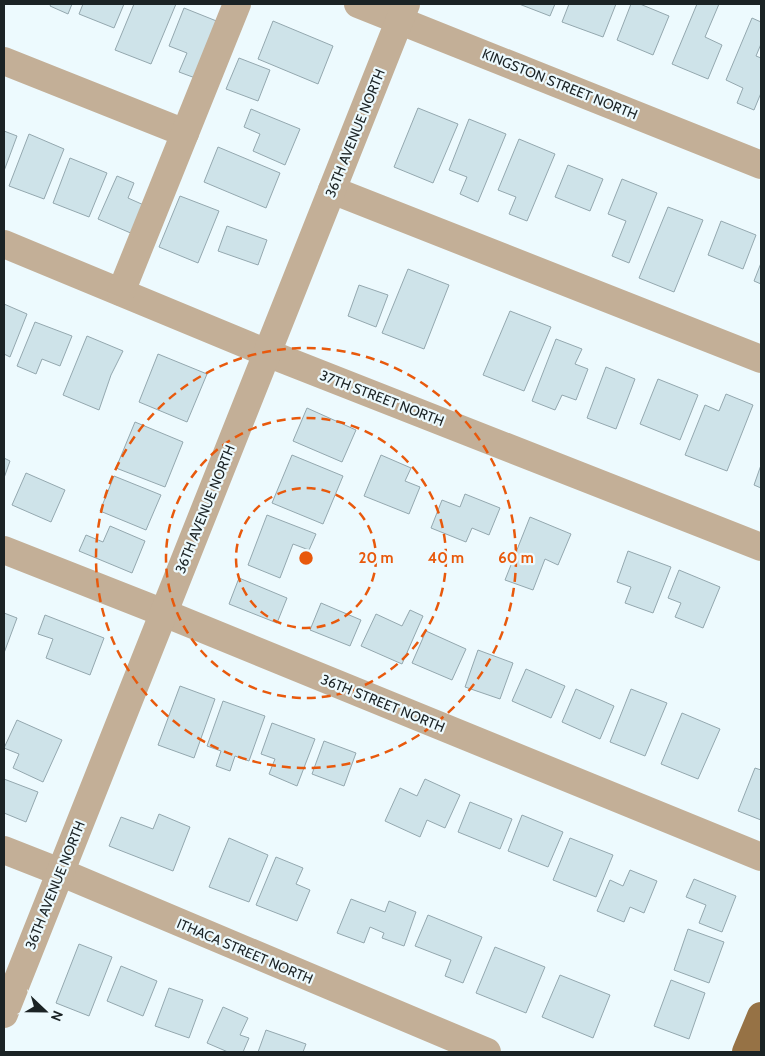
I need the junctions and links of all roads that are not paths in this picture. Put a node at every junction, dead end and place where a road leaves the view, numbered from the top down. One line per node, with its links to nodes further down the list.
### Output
1 (238, 4): 5 (street)
2 (358, 4): 3 (street, KINGSTON STREET NORTH)
3 (403, 12): 6 (street, KINGSTON STREET NORTH); 7 (street, 36TH AVENUE NORTH)
4 (4, 61): 5 (street)
5 (185, 133): 9 (street)
6 (761, 165)
7 (332, 190): 10 (street, 36TH AVENUE NORTH); 11 (street)
8 (4, 244): 9 (street, 37TH STREET NORTH)
9 (121, 292): 10 (street, 37TH STREET NORTH)
10 (267, 353): 12 (street, 37TH STREET NORTH); 14 (street, 36TH AVENUE NORTH)
11 (761, 360)
12 (761, 547)
13 (4, 550): 14 (street, 36TH STREET NORTH)
14 (164, 613): 16 (street, 36TH STREET NORTH); 17 (street, 36TH AVENUE NORTH)
15 (4, 850): 17 (street, ITHACA STREET NORTH)
16 (761, 857)
17 (60, 872): 18 (street, 36TH AVENUE NORTH); 20 (street, ITHACA STREET NORTH)
18 (4, 1014)
19 (761, 1016): 21 (main road)
20 (487, 1052)
21 (746, 1052)

